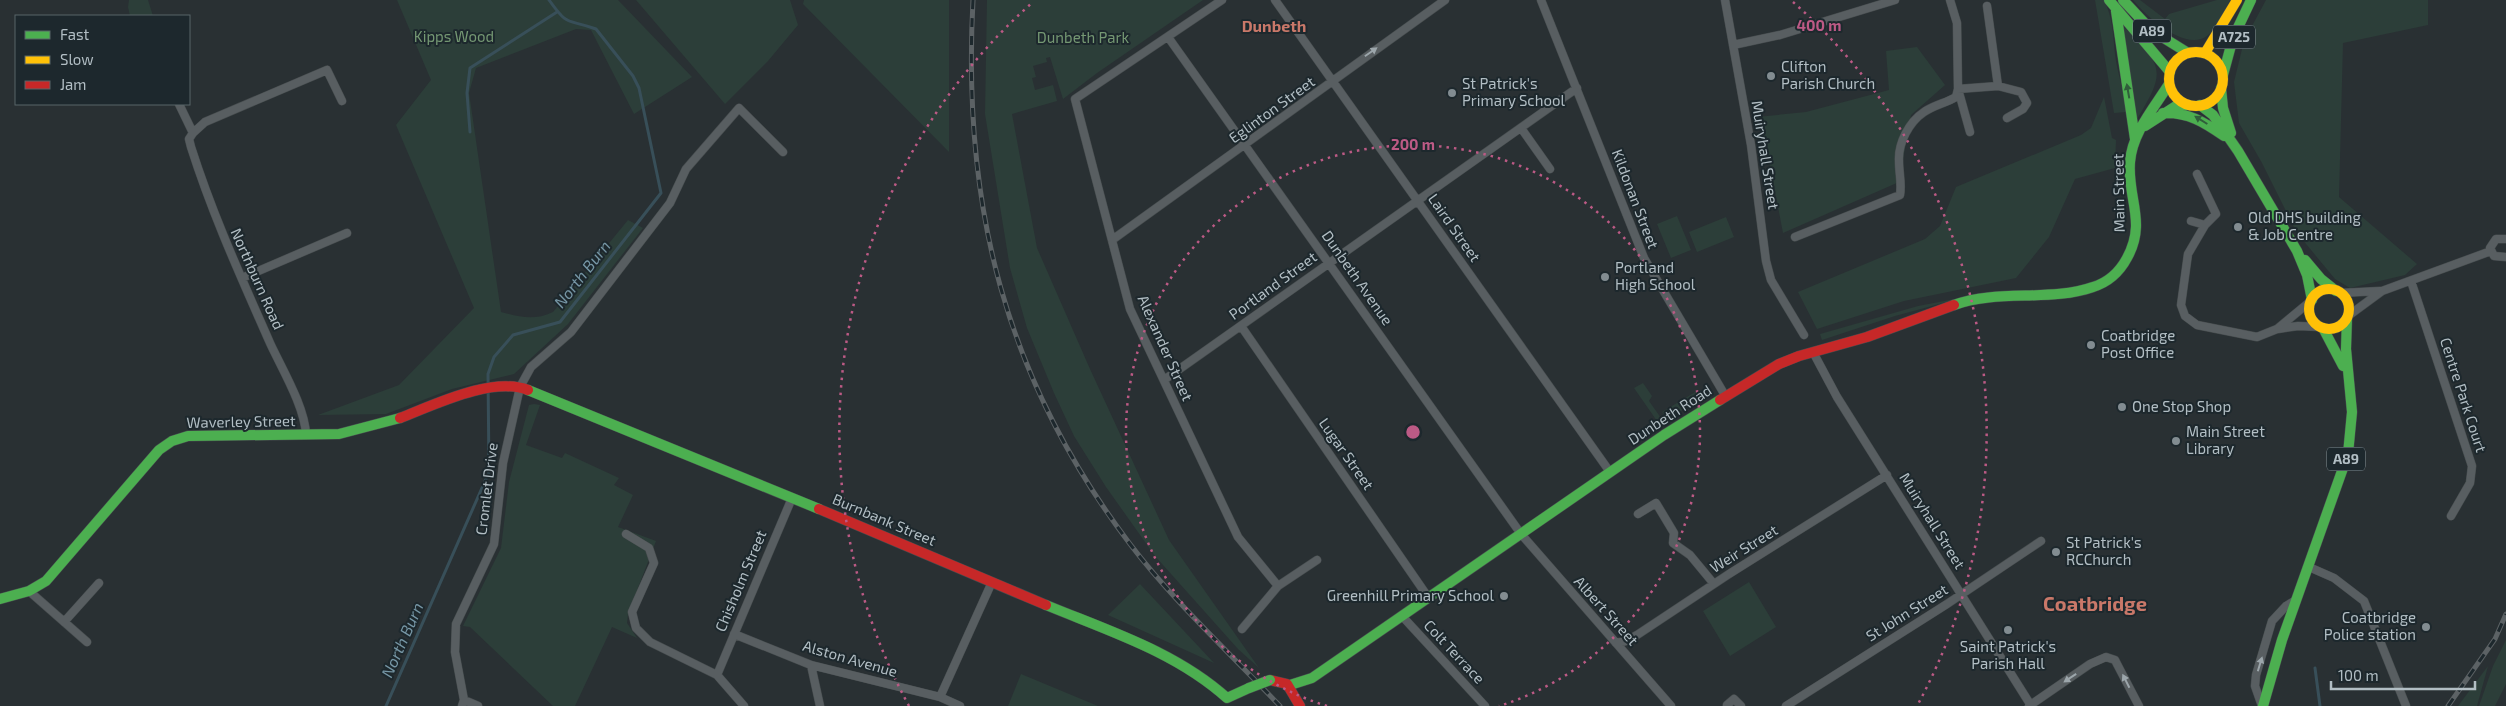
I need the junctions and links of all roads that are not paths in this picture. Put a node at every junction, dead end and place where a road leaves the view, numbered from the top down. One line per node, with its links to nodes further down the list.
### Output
1 (1222, 0): 15 (street)
2 (1275, 0): 21 (street, Laird Street)
3 (1445, 0): 21 (street, Eglinton Street, one-way to 3)
4 (1541, 0): 24 (street, Kildonan Street)
5 (1725, 0): 16 (street, Muiryhall Street)
6 (1895, 0): 12 (street)
7 (1950, 0): 25 (street)
8 (2108, 0): 14 (main road, A89)
9 (2123, 0): 17 (main road, A89)
10 (2237, 0): 18 (main road, A725)
11 (2251, 0): 20 (main road, A725)
12 (1878, 3): 16 (street)
13 (1987, 6): 23 (street)
14 (2116, 11): 19 (main road, A89); 35 (main road, one-way to 14)
15 (1168, 38): 36 (street, Dunbeth Avenue); 47 (street, Alexander Street)
16 (1733, 45): 62 (street, Muiryhall Street)
17 (2188, 53): 18 (main road, A89); 19 (main road, A89)
18 (2205, 54): 20 (main road, A89)
19 (2170, 72): 22 (main road)
20 (2222, 81): 29 (main road); 37 (main road, A89)
21 (1334, 82): 36 (street, Eglinton Street); 41 (street, Laird Street)
22 (2169, 84): 28 (main road); 35 (main road, Main Street)
23 (1998, 86): 25 (street); 31 (street)
24 (1577, 88): 32 (street, Portland Street); 67 (street, Kildonan Street)
25 (1958, 89): 33 (street); 45 (street)
26 (342, 101): 34 (street)
27 (179, 105): 34 (street, Northburn Road)
28 (2188, 105): 29 (main road); 30 (main road)
29 (2200, 106): 37 (main road, A89)
30 (2163, 113): 35 (main road); 37 (main road, one-way to 30)
31 (2007, 118)
32 (1521, 128): 39 (street); 41 (street, Portland Street)
33 (1970, 132)
34 (192, 133): 52 (street, Northburn Road)
35 (2137, 136): 53 (main road, Main Street)
36 (1246, 145): 47 (street, Eglinton Street); 51 (street, Dunbeth Avenue)
37 (2236, 147): 48 (main road, A89)
38 (783, 152): 66 (street, Cromlet Drive)
39 (1550, 169)
40 (2197, 174): 43 (street)
41 (1419, 202): 51 (street, Portland Street); 69 (street, Laird Street)
42 (2190, 221): 43 (street)
43 (2205, 225): 61 (street)
44 (347, 233): 52 (street)
45 (1795, 237)
46 (2506, 239): 49 (street)
47 (1112, 240): 65 (street, Alexander Street)
48 (2297, 251): 56 (main road, A89); 57 (main road, A89)
49 (2491, 251): 50 (street); 54 (street)
50 (2506, 257)
51 (1329, 263): 59 (street, Portland Street); 75 (street, Dunbeth Avenue)
52 (242, 278): 68 (street, Northburn Road)
53 (2112, 278): 63 (main road, Dunbeth Road)
54 (2411, 281): 55 (street); 73 (street, Centre Park Court)
55 (2382, 291): 56 (street); 58 (street)
56 (2338, 292): 57 (main road); 58 (main road, A89)
57 (2312, 300): 60 (main road, A89); 61 (street)
58 (2347, 317): 60 (main road); 64 (main road, A89)
59 (1241, 326): 65 (street, Portland Street); 85 (street, Lugar Street)
60 (2322, 328): 61 (street); 64 (main road, A89)
61 (2277, 329)
62 (1804, 335)
63 (1813, 352): 67 (main road, Dunbeth Road); 70 (street, Muiryhall Street)
64 (2348, 377): 78 (main road, A89)
65 (1164, 380): 82 (street, Alexander Street)
66 (520, 388): 68 (main road, Waverley Street); 71 (main road, Burnbank Street); 98 (street, Cromlet Drive)
67 (1726, 397): 69 (main road, Dunbeth Road)
68 (306, 435): 83 (main road, Waverley Street)
69 (1610, 472): 75 (main road, Dunbeth Road)
70 (1887, 475): 81 (street, Weir Street); 84 (street, Muiryhall Street)
71 (792, 498): 79 (main road, Burnbank Street); 91 (street, Chisholm Street)
72 (1638, 514): 81 (street)
73 (2451, 516)
74 (626, 534): 95 (street)
75 (1521, 534): 85 (main road, Dunbeth Road); 93 (street, Albert Street)
76 (2041, 541): 84 (street, St John Street)
77 (1317, 560): 82 (street)
78 (2309, 566): 87 (main road, A89); 113 (street)
79 (992, 582): 97 (street); 99 (main road, Burnbank Street)
80 (99, 583): 89 (street)
81 (1714, 584): 93 (street, Weir Street)
82 (1278, 586): 90 (street)
83 (29, 591): 86 (main road, Waverley Street); 89 (street)
84 (1962, 594): 100 (street, St John Street); 102 (street, Muiryhall Street)
85 (1428, 597): 88 (main road, Dunbeth Road)
86 (0, 599)
87 (2297, 599): 112 (main road, A89); 112 (street, one-way to 87)
88 (1402, 616): 96 (main road, Dunbeth Road); 108 (street, Colt Terrace)
89 (64, 622): 92 (street)
90 (1242, 629)
91 (734, 634): 94 (street, Alston Avenue); 95 (street, Chisholm Street)
92 (87, 642)
93 (1616, 643): 109 (street, Albert Street)
94 (811, 665): 97 (street, Alston Avenue); 105 (street)
95 (717, 675): 104 (street)
96 (1290, 685): 99 (main road, bridge); 107 (main road)
97 (940, 697): 106 (street, Alston Avenue)
98 (463, 703): 103 (street)
99 (1227, 703)
100 (1791, 704)
101 (1727, 705): 110 (street)
102 (2030, 705): 111 (street, one-way to 102)
103 (478, 706)
104 (744, 706)
105 (820, 706)
106 (960, 706)
107 (1300, 706)
108 (1485, 706)
109 (1671, 706)
110 (1741, 706)
111 (2139, 706)
112 (2262, 706)
113 (2406, 706)

